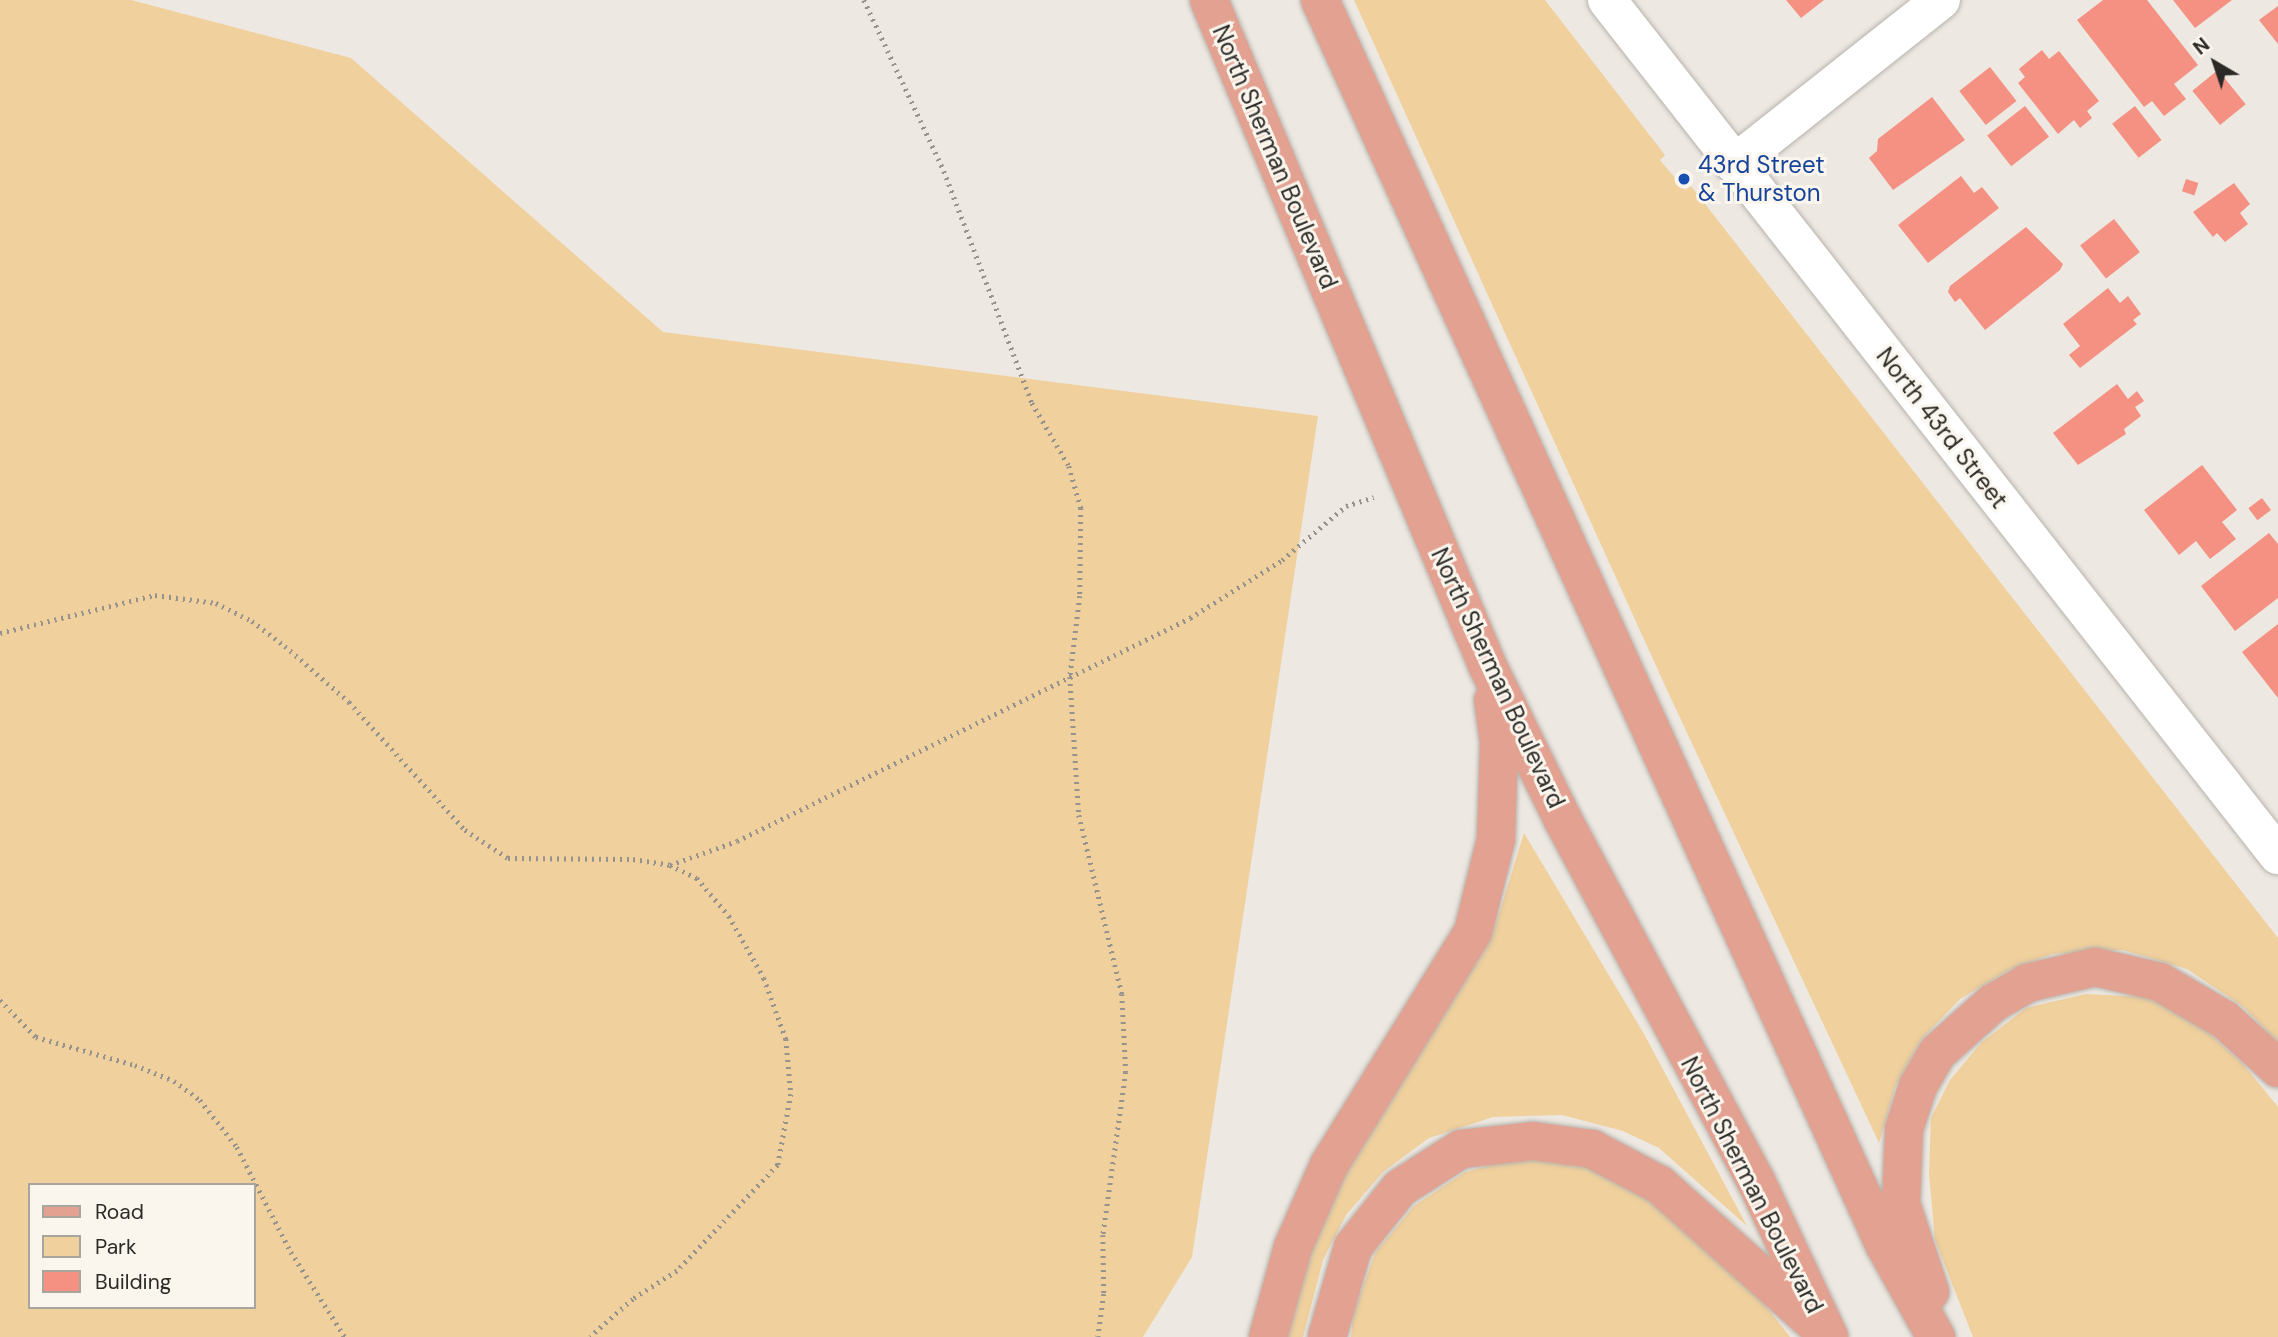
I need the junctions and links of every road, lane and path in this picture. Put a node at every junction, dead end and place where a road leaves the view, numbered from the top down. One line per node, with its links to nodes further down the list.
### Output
1 (864, 0): 10 (path)
2 (1209, 0): 7 (main road, North Sherman Boulevard)
3 (1320, 0): 23 (main road)
4 (1607, 0): 6 (street, North 43rd Street)
5 (1941, 0): 6 (street)
6 (1734, 164): 11 (street, North 43rd Street)
7 (1411, 485): 9 (main road, North Sherman Boulevard); 10 (path)
8 (0, 633): 12 (path)
9 (1488, 667): 17 (main road, North Sherman Boulevard); 21 (main road)
10 (1070, 677): 12 (path); 20 (path)
11 (2278, 855)
12 (670, 865): 19 (path)
13 (0, 1000): 15 (path)
14 (2278, 1068): 24 (main road)
15 (256, 1183)
16 (256, 1184): 18 (path)
17 (1828, 1336): 22 (main road)
18 (345, 1337)
19 (590, 1337)
20 (1097, 1337)
21 (1268, 1337)
22 (1327, 1337)
23 (1936, 1337)
24 (1945, 1337)

